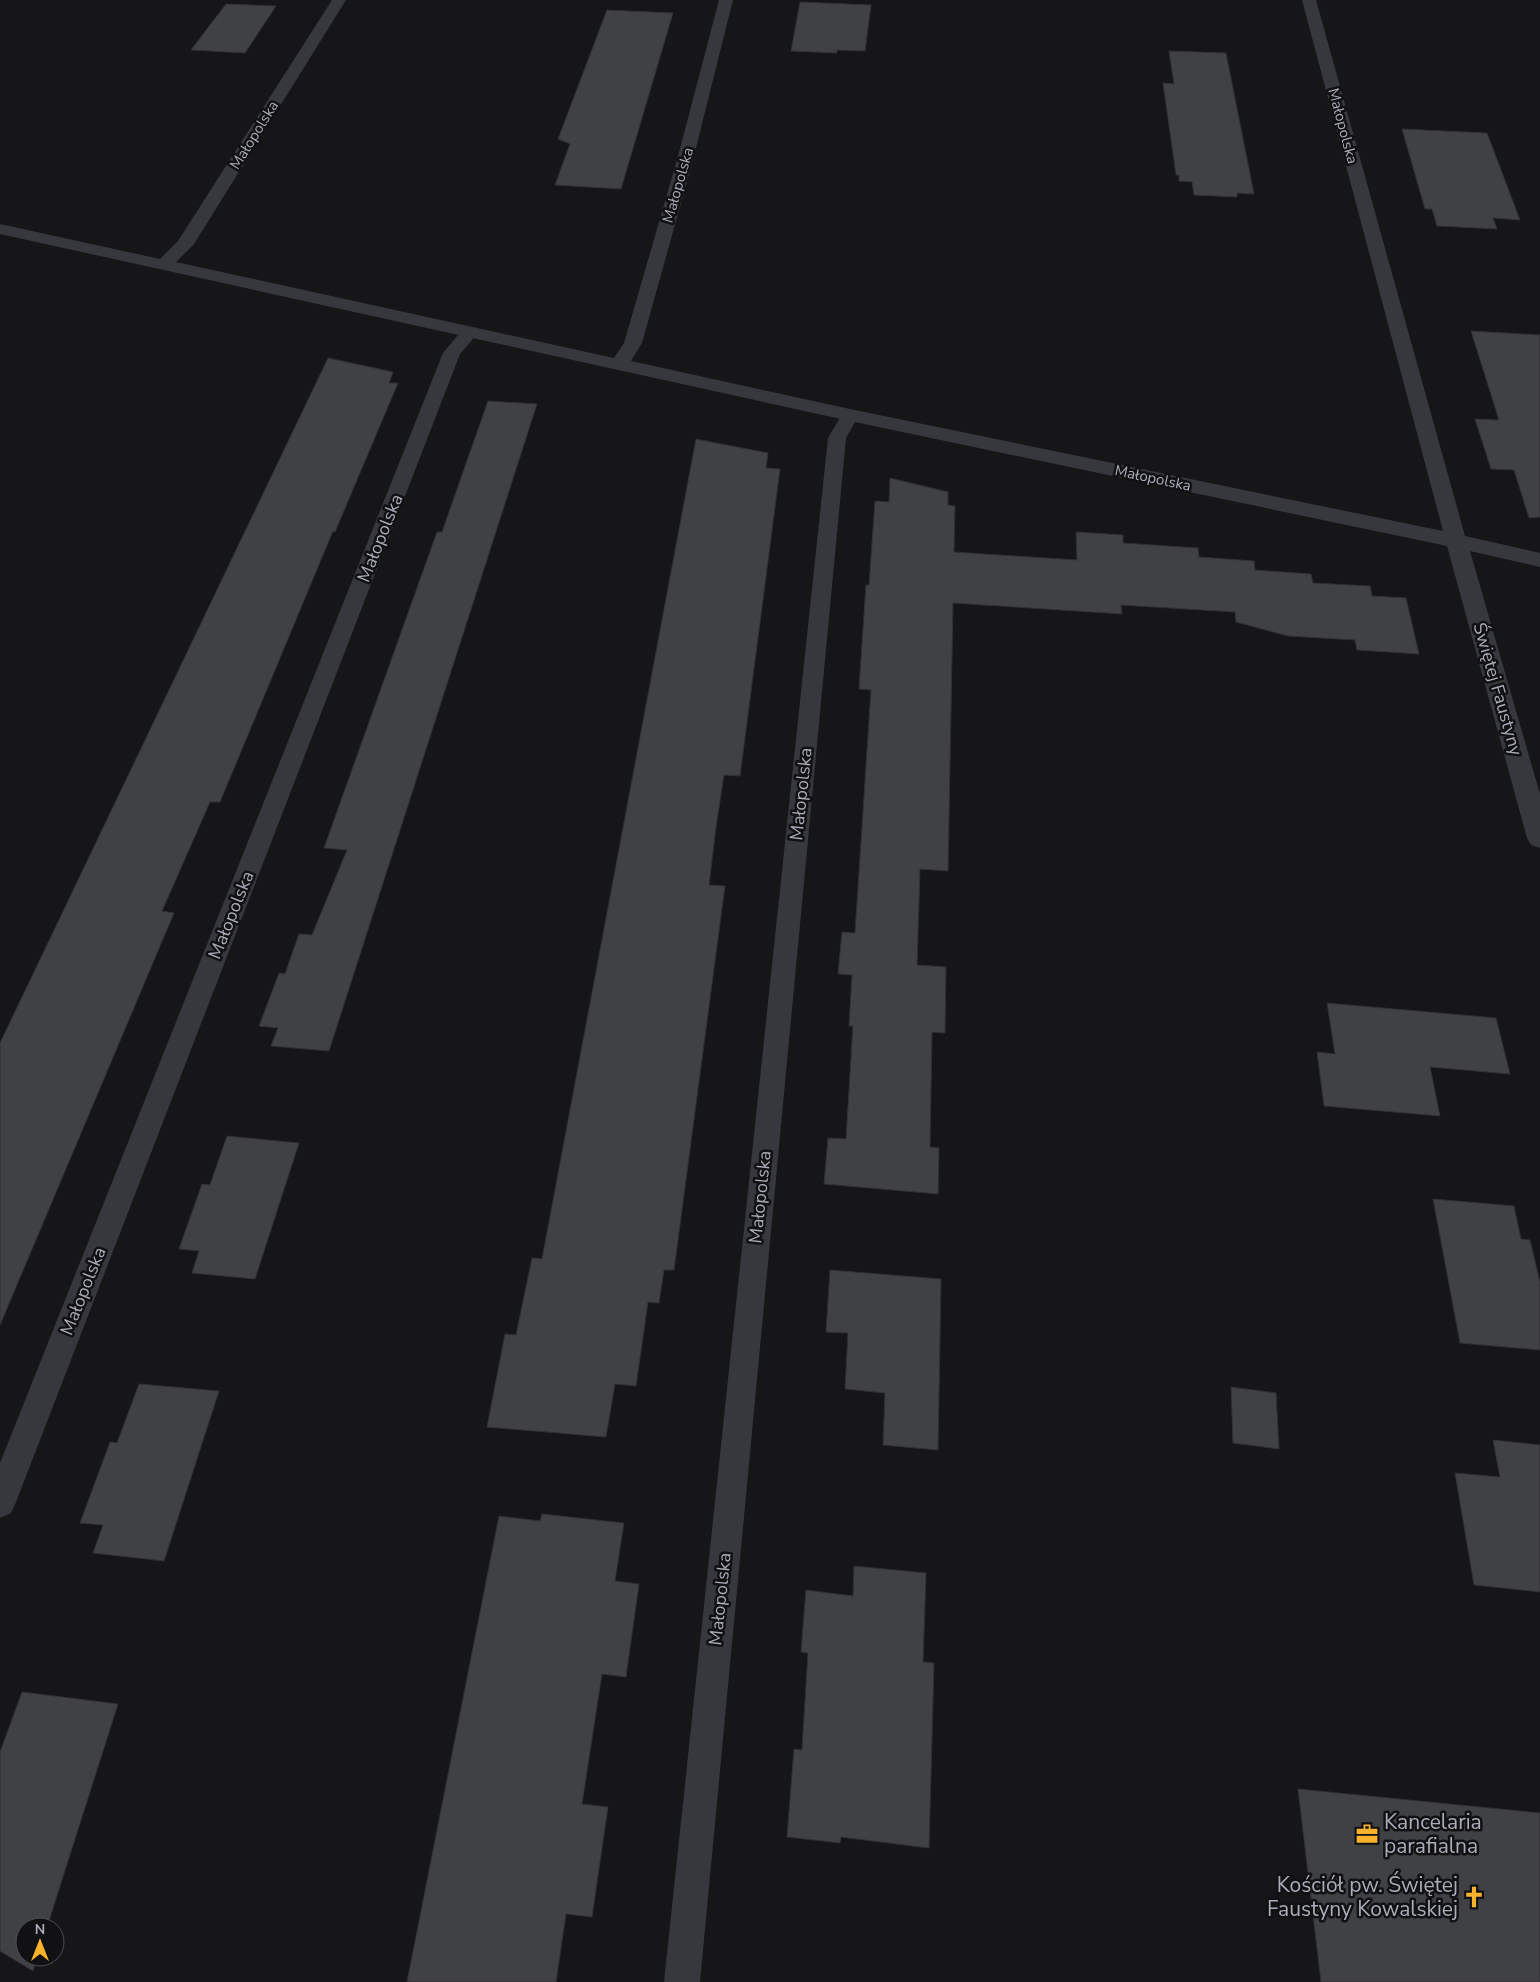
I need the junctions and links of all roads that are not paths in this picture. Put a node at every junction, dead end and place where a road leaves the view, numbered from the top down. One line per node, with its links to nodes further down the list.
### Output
1 (339, 0): 5 (street, Małopolska)
2 (726, 0): 7 (street, Małopolska)
3 (1309, 0): 9 (street, Małopolska)
4 (0, 229): 5 (street, Małopolska)
5 (162, 265): 6 (street, Małopolska)
6 (470, 332): 7 (street, Małopolska); 12 (lane, Małopolska)
7 (619, 365): 8 (street, Małopolska)
8 (850, 415): 9 (street, Małopolska); 13 (lane, Małopolska)
9 (1456, 541): 10 (street, Małopolska); 11 (street, Świętej Faustyny)
10 (1540, 560)
11 (1540, 838)
12 (0, 1502)
13 (682, 1982)

